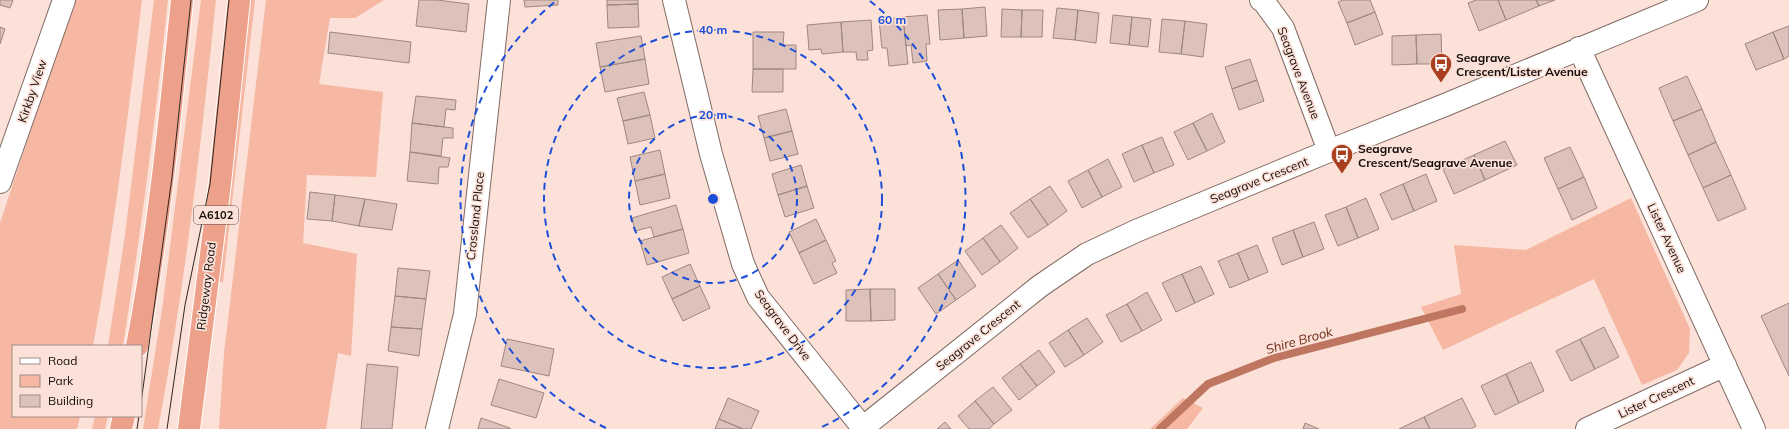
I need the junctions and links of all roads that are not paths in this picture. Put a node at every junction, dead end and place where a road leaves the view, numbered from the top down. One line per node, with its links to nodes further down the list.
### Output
1 (64, 0): 10 (street, Kirkby View)
2 (182, 0): 11 (highway)
3 (239, 0): 16 (highway, Ridgeway Road / A6102)
4 (499, 0): 17 (street, Crossland Place)
5 (674, 0): 14 (street, Seagrave Drive)
6 (1261, 0): 9 (street, Seagrave Avenue)
7 (1698, 0): 8 (street, Seagrave Crescent)
8 (1579, 48): 9 (street, Seagrave Crescent); 12 (street, Lister Avenue)
9 (1329, 151): 14 (street, Seagrave Crescent)
10 (0, 182)
11 (137, 345)
12 (1725, 366): 18 (street, Lister Crescent); 19 (street, Lister Avenue)
13 (124, 417): 15 (highway)
14 (862, 428)
15 (121, 429)
16 (188, 429)
17 (437, 429)
18 (1587, 429)
19 (1754, 429)

